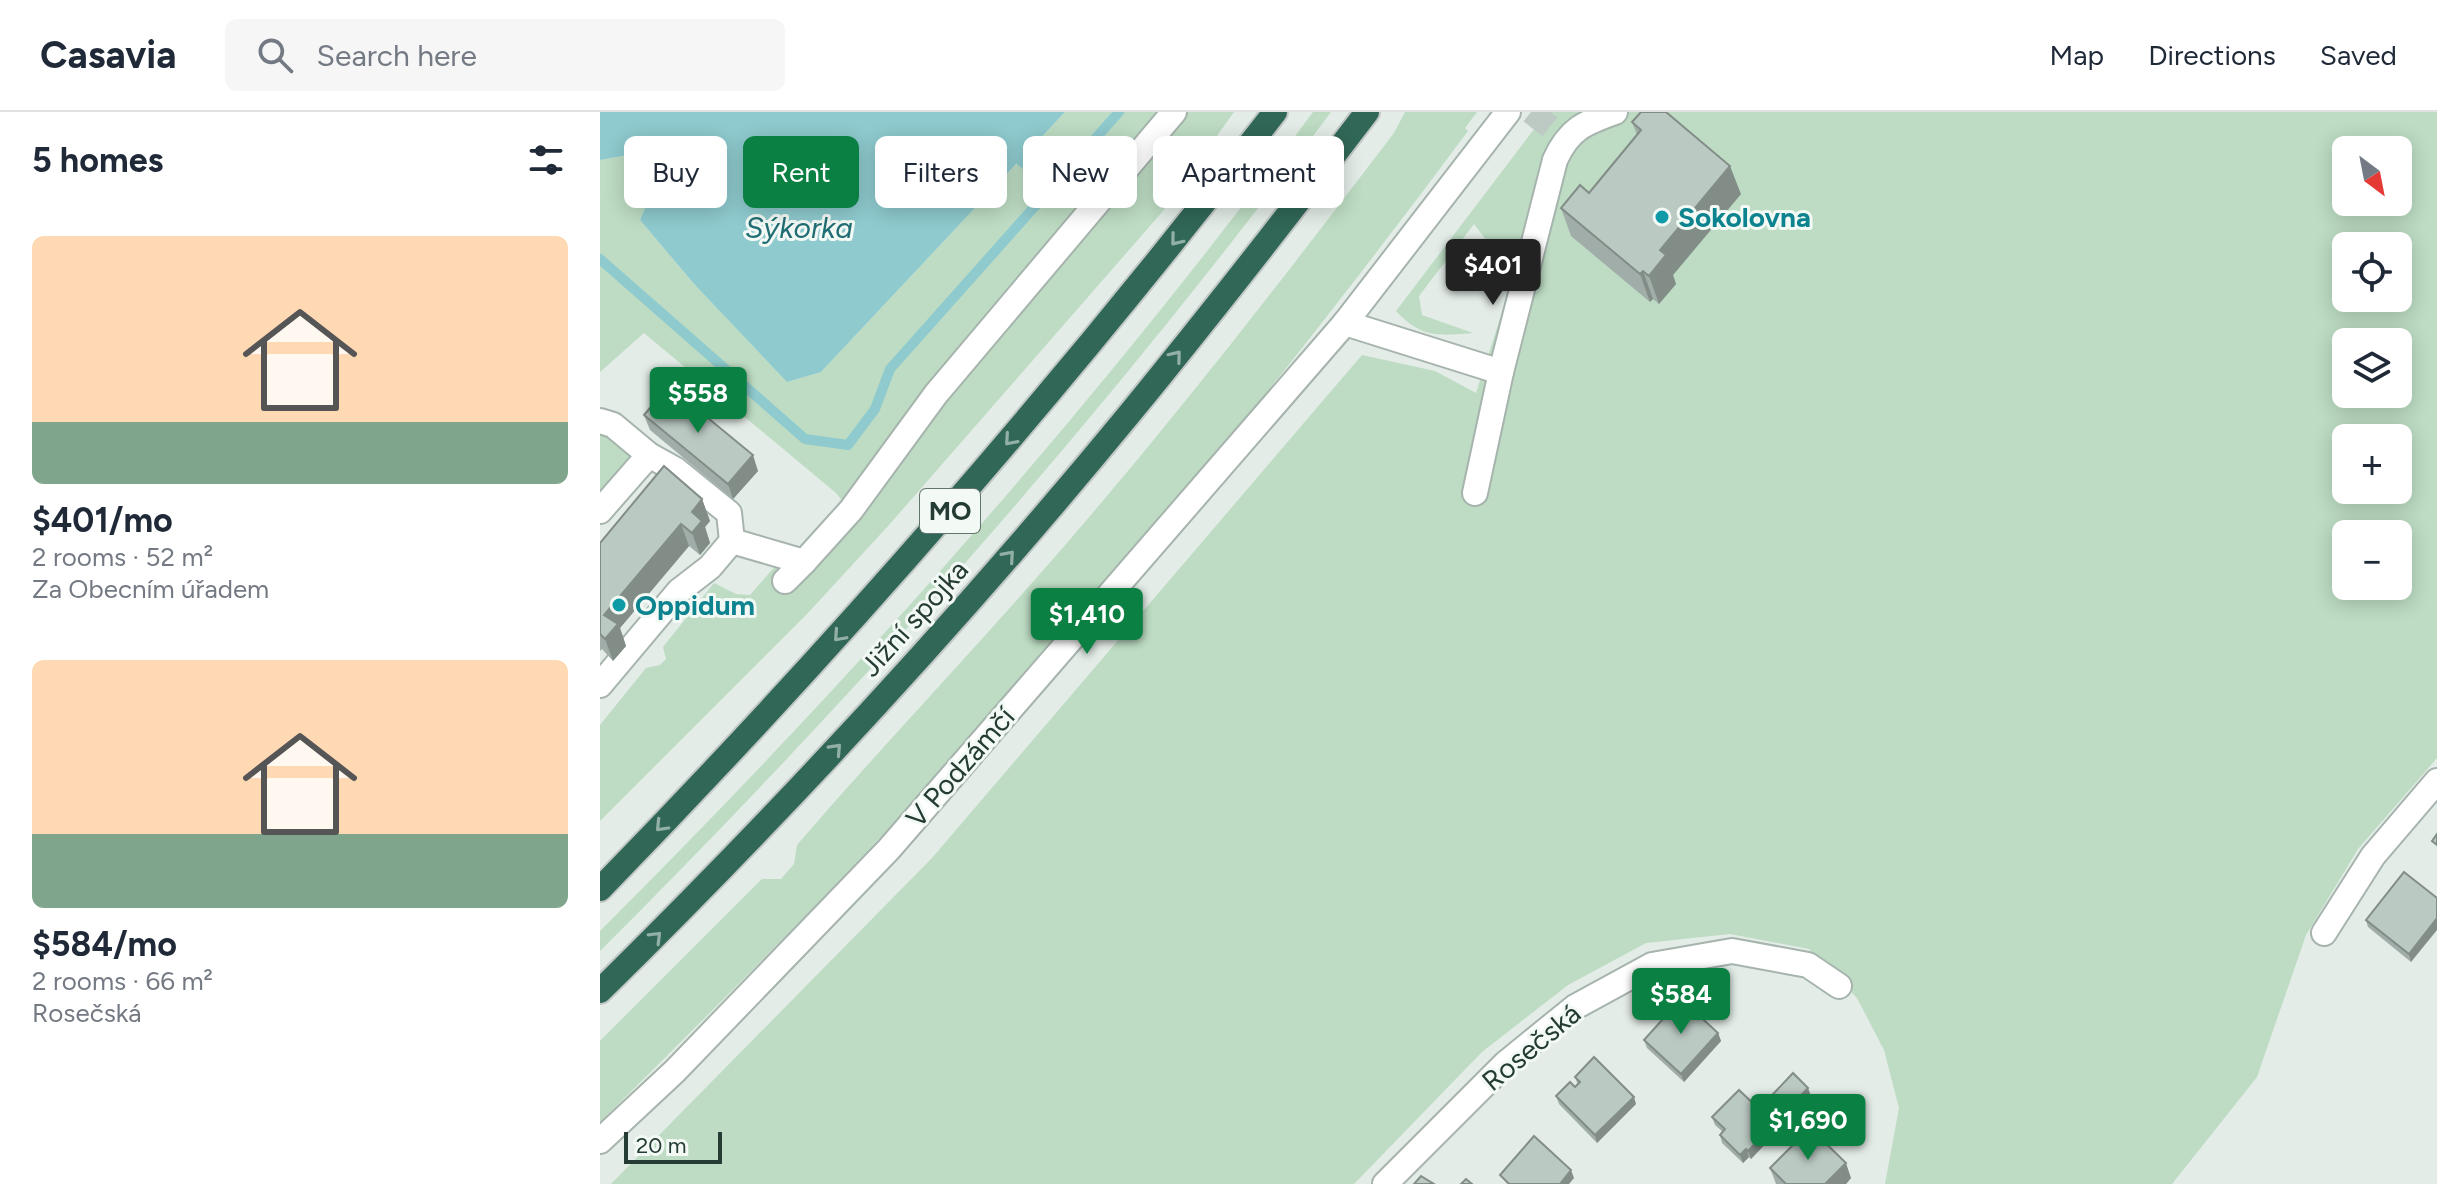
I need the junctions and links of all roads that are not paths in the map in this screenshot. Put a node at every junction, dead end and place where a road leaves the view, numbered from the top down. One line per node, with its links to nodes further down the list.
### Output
1 (1174, 112): 13 (street)
2 (1275, 112): 17 (highway, Jižní spojka / MO, one-way to 17)
3 (1367, 112): 20 (highway, Jižní spojka / MO, one-way to 3)
4 (1508, 112): 6 (street, V Podzámčí)
5 (1615, 112): 7 (street)
6 (1345, 323): 7 (street); 21 (street, V Podzámčí)
7 (1501, 372): 10 (street)
8 (600, 421): 9 (street)
9 (649, 455): 11 (street); 12 (street)
10 (1475, 493)
11 (600, 511)
12 (732, 541): 13 (street); 15 (street)
13 (804, 562): 14 (street)
14 (785, 581)
15 (600, 685)
16 (2437, 781): 18 (street)
17 (600, 889)
18 (2324, 933)
19 (1839, 986): 22 (street, Rosečská)
20 (600, 991)
21 (600, 1141)
22 (1385, 1184)

